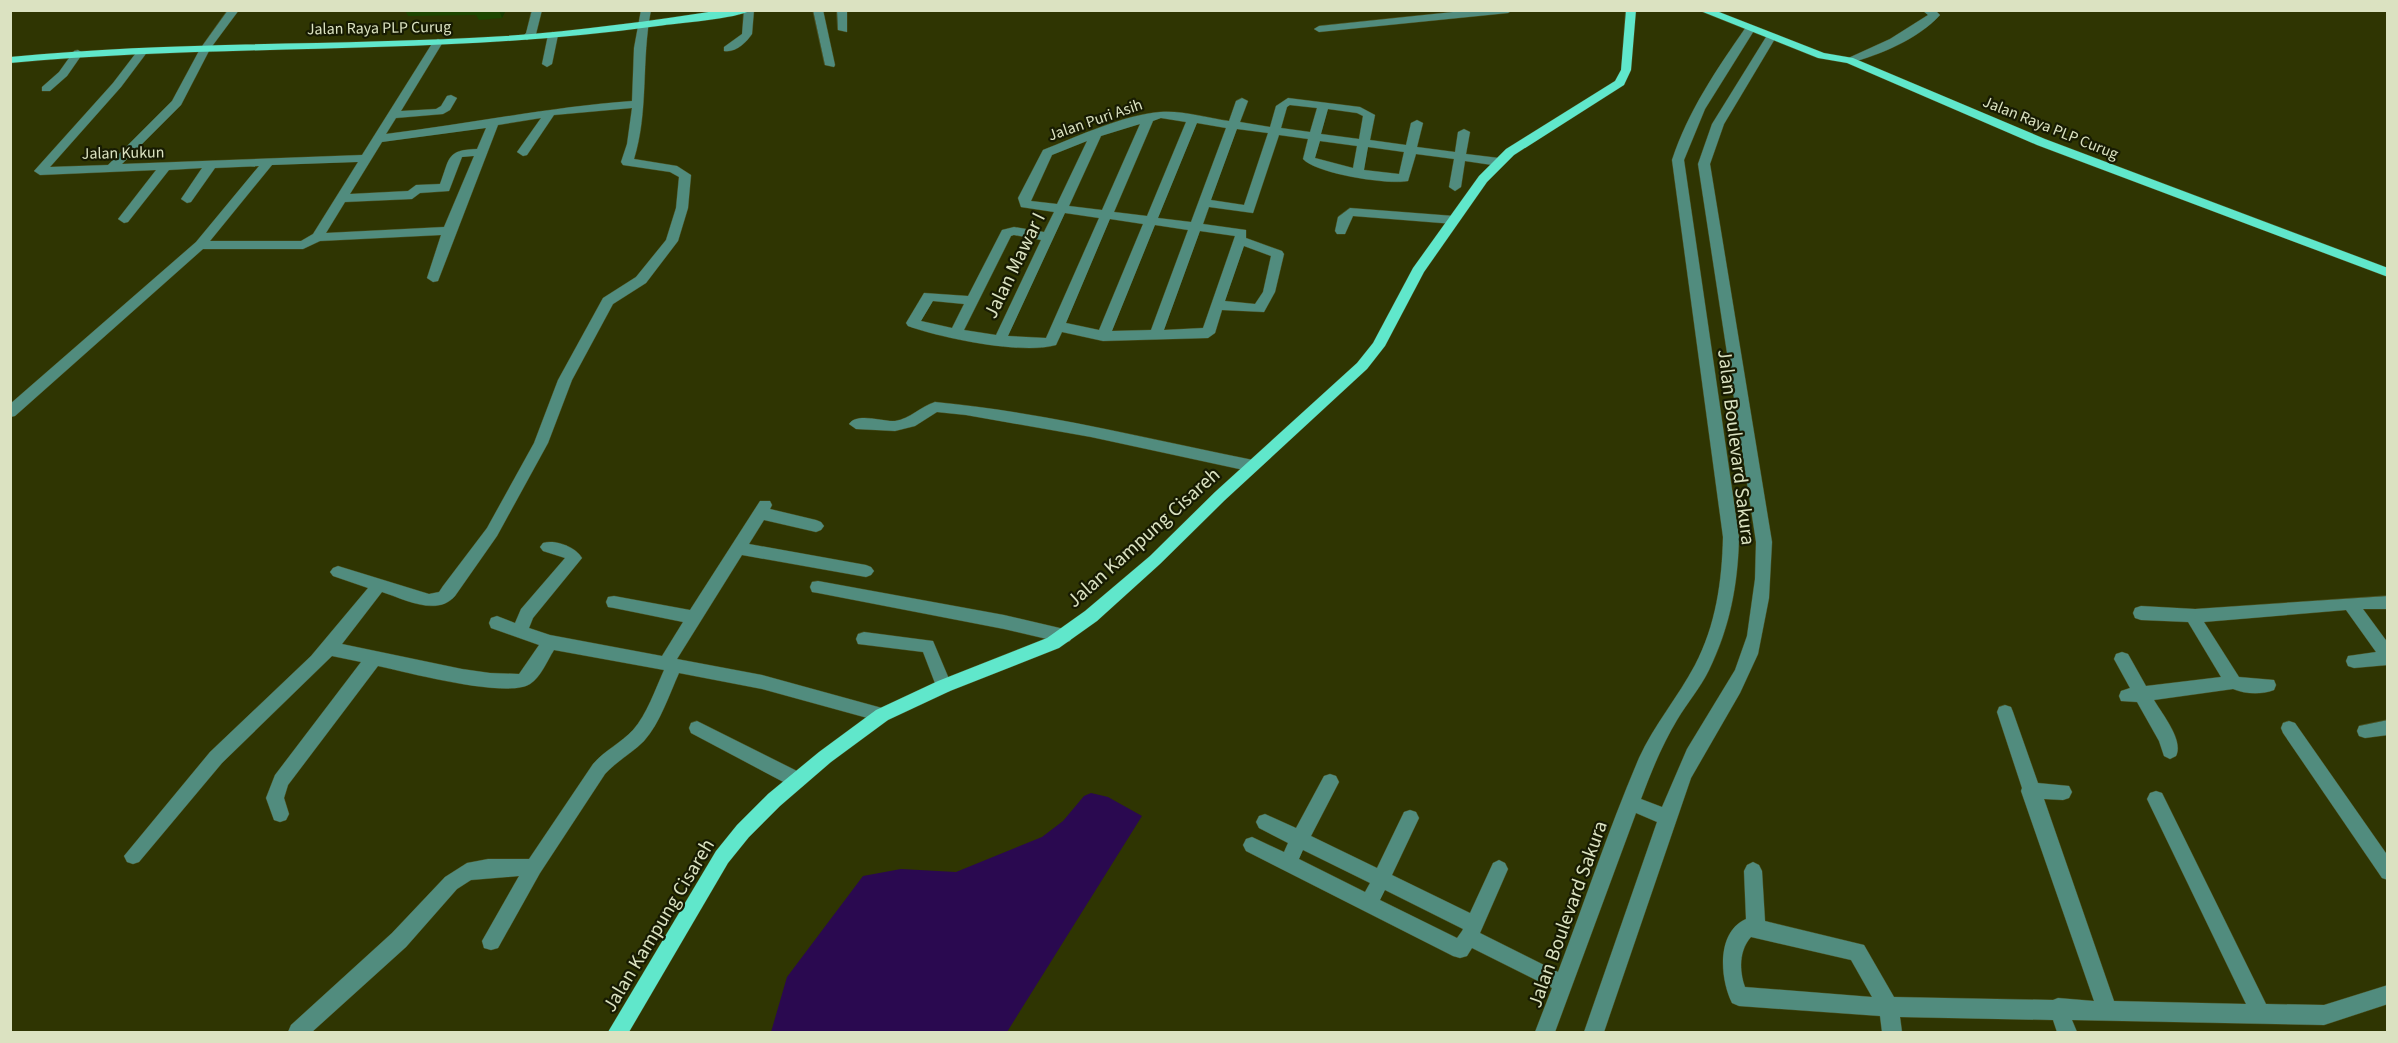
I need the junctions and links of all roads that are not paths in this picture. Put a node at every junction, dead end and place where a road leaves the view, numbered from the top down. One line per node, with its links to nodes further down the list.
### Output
1 (234, 10): 19 (street)
2 (537, 10): 16 (street)
3 (646, 10): 11 (street)
4 (748, 10): 11 (main road, Jalan Raya PLP Curug); 20 (street)
5 (818, 10): 26 (street)
6 (842, 10): 14 (street)
7 (1508, 10): 12 (street)
8 (1631, 10): 50 (main road, Jalan Kampung Cisareh)
9 (1703, 10): 13 (main road, Jalan Raya PLP Curug)
10 (1928, 10): 24 (street)
11 (642, 25): 15 (main road, Jalan Raya PLP Curug); 30 (street)
12 (1319, 29)
13 (1750, 29): 17 (main road, Jalan Raya PLP Curug); 74 (street, Jalan Boulevard Sakura)
14 (843, 30)
15 (553, 35): 16 (main road, Jalan Raya PLP Curug); 25 (street)
16 (527, 37): 18 (main road, Jalan Raya PLP Curug)
17 (1771, 37): 24 (main road, Jalan Raya PLP Curug); 75 (street, Jalan Boulevard Sakura)
18 (438, 42): 19 (main road, Jalan Raya PLP Curug); 33 (street)
19 (205, 49): 21 (main road, Jalan Raya PLP Curug); 53 (street)
20 (728, 49)
21 (143, 51): 22 (main road, Jalan Raya PLP Curug); 53 (street, Jalan Kukun)
22 (78, 53): 23 (main road, Jalan Raya PLP Curug); 27 (street)
23 (10, 60)
24 (1848, 60): 72 (main road, Jalan Raya PLP Curug)
25 (547, 64)
26 (830, 65)
27 (46, 89)
28 (451, 98): 33 (street)
29 (1242, 101): 38 (street)
30 (637, 104): 32 (street); 91 (street)
31 (1323, 106): 39 (street); 42 (street); 44 (street)
32 (550, 113): 36 (street); 47 (street)
33 (392, 114): 43 (street)
34 (1149, 116): 35 (street, Jalan Puri Asih); 41 (street, Jalan Puri Asih); 61 (street)
35 (1193, 119): 38 (street, Jalan Puri Asih); 64 (street)
36 (494, 122): 43 (street); 46 (street)
37 (1418, 123): 45 (street)
38 (1233, 124): 39 (street, Jalan Puri Asih); 59 (street)
39 (1275, 130): 42 (street, Jalan Puri Asih); 59 (street)
40 (1464, 132): 48 (street)
41 (1097, 133): 60 (street, Jalan Mawar I); 60 (street, Jalan Puri Asih)
42 (1317, 135): 44 (street, Jalan Puri Asih); 55 (street)
43 (378, 139): 49 (street)
44 (1364, 142): 45 (street, Jalan Puri Asih); 55 (street)
45 (1412, 150): 48 (street, Jalan Puri Asih); 55 (street)
46 (481, 152): 57 (street); 66 (street)
47 (523, 152)
48 (1460, 156): 50 (street, Jalan Puri Asih); 56 (street)
49 (366, 158): 51 (street, Jalan Kukun); 57 (street)
50 (1499, 162): 63 (main road, Jalan Kampung Cisareh)
51 (267, 164): 52 (street, Jalan Kukun); 71 (street)
52 (210, 166): 54 (street, Jalan Kukun); 58 (street)
53 (111, 168): 54 (street, Jalan Kukun)
54 (164, 168): 62 (street)
55 (1358, 171)
56 (1455, 187)
57 (341, 198): 68 (street)
58 (187, 199)
59 (1205, 203): 65 (street)
60 (1063, 208): 61 (street, Jalan Puri Asih); 69 (street, Jalan Mawar I)
61 (1107, 215): 64 (street, Jalan Puri Asih); 78 (street)
62 (124, 219)
63 (1454, 220): 67 (street); 85 (main road, Jalan Kampung Cisareh)
64 (1150, 222): 65 (street, Jalan Puri Asih); 81 (street)
65 (1196, 228): 70 (street, Jalan Puri Asih); 80 (street)
66 (449, 231): 68 (street); 73 (street)
67 (1341, 231)
68 (317, 237): 71 (street)
69 (1050, 237): 76 (street); 82 (street, Jalan Mawar I)
70 (1240, 237): 77 (street); 77 (street, Jalan Puri Asih)
71 (200, 245): 83 (street)
72 (2388, 273)
73 (433, 278)
74 (1694, 287): 75 (street); 126 (street, Jalan Boulevard Sakura)
75 (1723, 290): 129 (street, Jalan Boulevard Sakura)
76 (972, 301): 79 (street); 79 (street)
77 (1218, 305): 80 (street)
78 (1058, 326): 81 (street); 82 (street)
79 (956, 333): 82 (street)
80 (1156, 334): 81 (street)
81 (1103, 336)
82 (1000, 340)
83 (10, 412)
84 (856, 424): 85 (street)
85 (1253, 466): 101 (main road, Jalan Kampung Cisareh)
86 (816, 526): 88 (street)
87 (548, 547): 100 (street)
88 (738, 548): 89 (street); 98 (street)
89 (866, 571)
90 (338, 572): 91 (street)
91 (379, 585): 104 (street)
92 (818, 587): 101 (street)
93 (2388, 602): 95 (street)
94 (614, 603): 98 (street)
95 (2350, 603): 97 (street); 105 (street)
96 (2141, 613): 97 (street)
97 (2195, 615): 110 (street)
98 (695, 618): 109 (street)
99 (497, 623): 100 (street)
100 (519, 632): 103 (street)
101 (1064, 636): 112 (main road, Jalan Kampung Cisareh)
102 (864, 639): 112 (street)
103 (550, 642): 106 (street); 109 (street)
104 (329, 648): 106 (street); 133 (street)
105 (2388, 657): 108 (street)
106 (374, 658): 127 (street)
107 (2122, 659): 113 (street)
108 (2354, 661)
109 (671, 664): 115 (street); 135 (street)
110 (2233, 682): 111 (street); 113 (street)
111 (2268, 685)
112 (944, 686): 115 (main road, Jalan Kampung Cisareh)
113 (2135, 696): 120 (street)
114 (2005, 712): 123 (street)
115 (882, 715): 121 (main road, Jalan Kampung Cisareh)
116 (2388, 727): 119 (street)
117 (696, 728): 121 (street)
118 (2289, 728): 138 (street)
119 (2365, 731)
120 (2170, 751)
121 (797, 780): 151 (main road, Jalan Kampung Cisareh)
122 (1330, 782): 131 (street)
123 (2030, 791): 124 (street); 148 (street)
124 (2063, 792)
125 (2156, 799): 149 (street)
126 (1631, 803): 129 (street); 144 (street, Jalan Boulevard Sakura)
127 (280, 814)
128 (1410, 818): 139 (street)
129 (1668, 818): 153 (street, Jalan Boulevard Sakura)
130 (1266, 822): 131 (street)
131 (1300, 839): 134 (street); 139 (street)
132 (1251, 845): 134 (street)
133 (133, 856)
134 (1287, 863): 140 (street)
135 (534, 867): 143 (street); 150 (street)
136 (1499, 869): 142 (street)
137 (1753, 871): 141 (street)
138 (2388, 872)
139 (1381, 879): 140 (street); 142 (street)
140 (1369, 904): 142 (street)
141 (1756, 928): 146 (street); 146 (street)
142 (1472, 931): 144 (street)
143 (491, 941)
144 (1563, 984): 152 (street, Jalan Boulevard Sakura)
145 (2388, 994): 149 (street)
146 (1889, 1007): 147 (street); 154 (street)
147 (2058, 1008): 148 (street); 155 (street)
148 (2107, 1010): 149 (street)
149 (2261, 1015)
150 (298, 1032)
151 (618, 1032)
152 (1545, 1032)
153 (1594, 1032)
154 (1892, 1032)
155 (2067, 1032)

